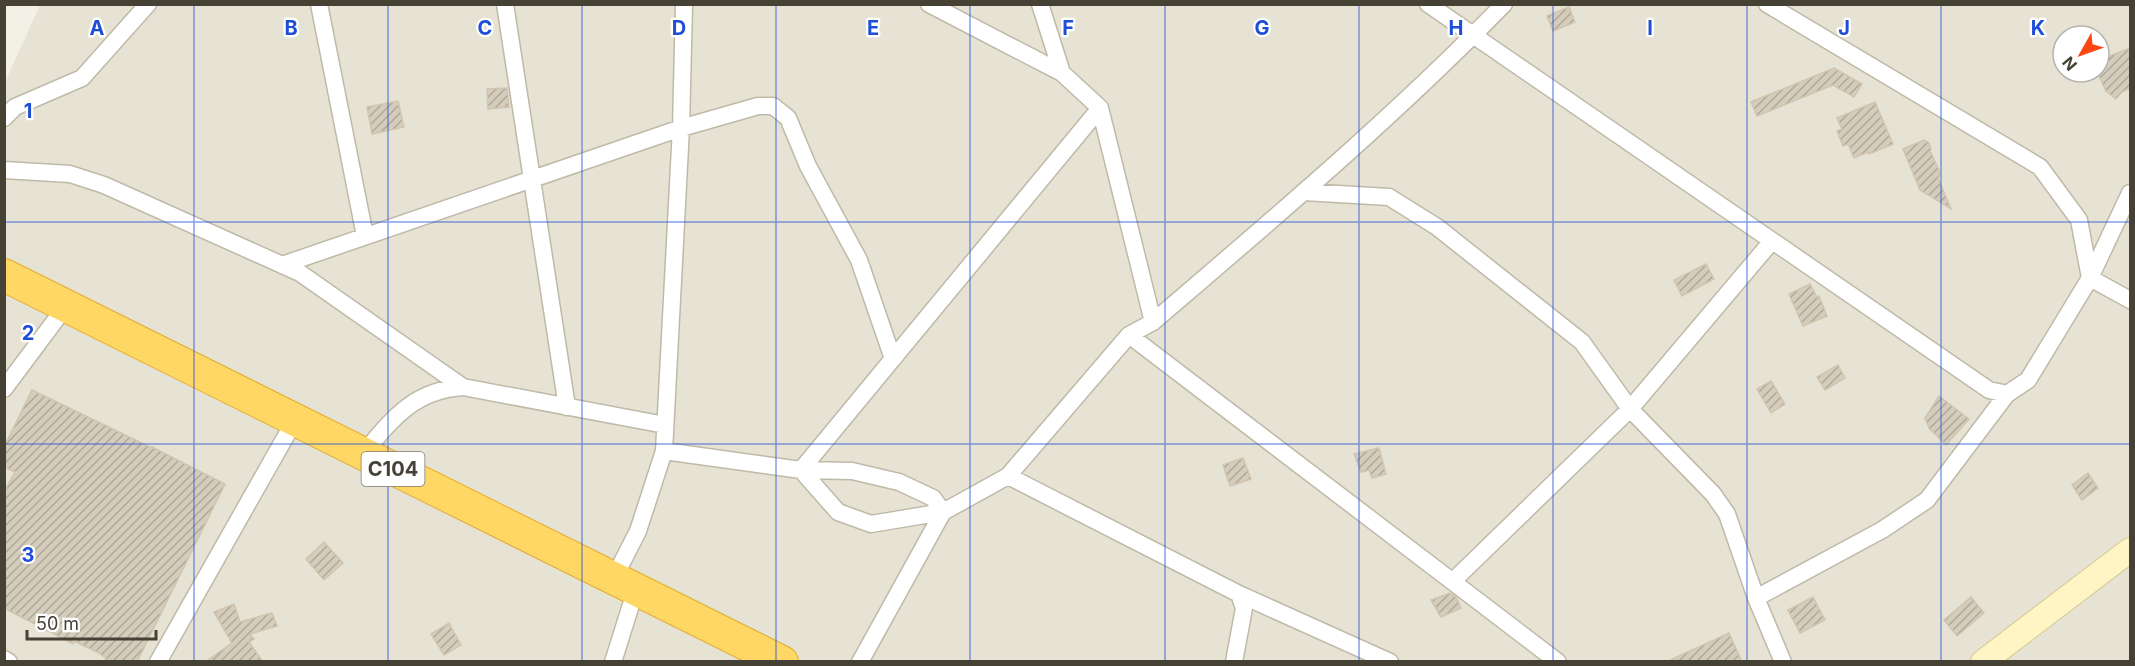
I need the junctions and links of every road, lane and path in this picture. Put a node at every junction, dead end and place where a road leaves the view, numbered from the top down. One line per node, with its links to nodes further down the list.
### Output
1 (148, 4): 13 (street)
2 (318, 4): 19 (street)
3 (505, 4): 16 (street)
4 (684, 4): 14 (street)
5 (929, 4): 11 (street)
6 (1040, 4): 11 (street)
7 (1428, 4): 10 (street)
8 (1504, 4): 10 (street)
9 (1767, 4): 23 (street)
10 (1472, 37): 17 (street); 20 (street)
11 (1062, 73): 12 (street)
12 (1100, 108): 26 (street); 28 (street)
13 (4, 118)
14 (681, 128): 16 (street); 28 (street); 35 (street)
15 (4, 170): 21 (street)
16 (533, 178): 19 (street); 32 (street)
17 (1305, 192): 26 (street); 33 (street)
18 (2130, 193): 23 (street)
19 (365, 236): 21 (street)
20 (1772, 241): 31 (street); 33 (street)
21 (282, 265): 29 (street)
22 (4, 275): 25 (highway, C104)
23 (2090, 278): 24 (street); 31 (street)
24 (2130, 300)
25 (66, 306): 30 (street); 34 (highway, C104)
26 (1153, 322): 27 (street)
27 (1129, 335): 39 (street); 42 (street)
28 (893, 359): 38 (street)
29 (463, 387): 32 (street); 37 (street)
30 (4, 389)
31 (2007, 394): 45 (street)
32 (567, 406): 35 (street)
33 (1630, 409): 42 (street); 45 (street)
34 (295, 420): 37 (highway, C104); 48 (street)
35 (665, 425): 36 (street)
36 (663, 451): 38 (street); 43 (street)
37 (363, 454): 43 (highway, C104)
38 (801, 470): 40 (street); 40 (street)
39 (1008, 476): 40 (street); 44 (street)
40 (943, 512): 51 (street)
41 (2130, 550): 56 (street)
42 (1454, 582): 54 (street)
43 (625, 584): 49 (street); 50 (highway, C104)
44 (1239, 594): 52 (street); 53 (street)
45 (1756, 598): 55 (street)
46 (4, 659): 47 (street)
47 (9, 662)
48 (158, 662)
49 (613, 662)
50 (782, 662)
51 (860, 662)
52 (1234, 662)
53 (1390, 662)
54 (1558, 662)
55 (1783, 662)
56 (1983, 662)

